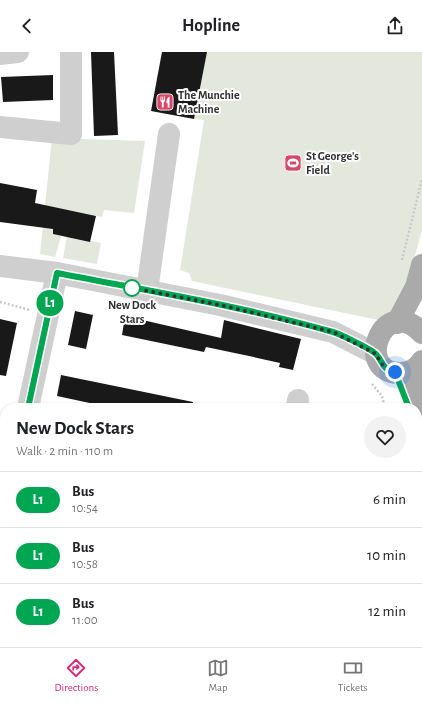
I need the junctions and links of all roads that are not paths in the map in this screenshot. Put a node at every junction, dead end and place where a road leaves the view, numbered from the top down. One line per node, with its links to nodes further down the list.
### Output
1 (18, 52): 3 (street)
2 (71, 52): 4 (street)
3 (0, 54)
4 (0, 127)
5 (169, 134): 10 (street)
6 (412, 264): 9 (main road)
7 (0, 266): 8 (street)
8 (57, 273): 10 (street); 17 (street)
9 (416, 287): 11 (main road); 12 (main road)
10 (147, 291): 13 (street)
11 (389, 327): 12 (main road); 13 (street); 14 (main road)
12 (420, 331)
13 (337, 334): 14 (street)
14 (376, 354): 16 (main road)
15 (419, 364): 16 (main road); 19 (main road)
16 (395, 372): 18 (main road)
17 (29, 403)
18 (407, 403)
19 (415, 403)

